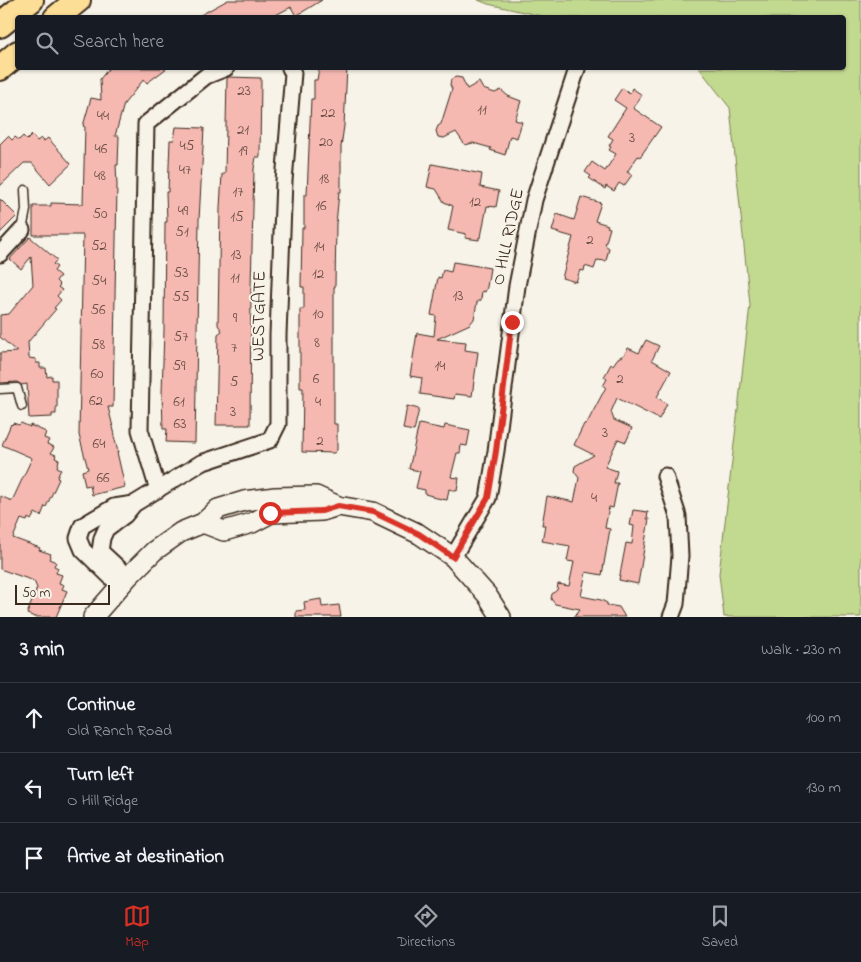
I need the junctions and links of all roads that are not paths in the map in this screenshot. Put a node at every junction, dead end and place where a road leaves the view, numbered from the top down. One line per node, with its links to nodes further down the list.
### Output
1 (31, 0): 4 (main road)
2 (78, 0): 3 (main road)
3 (60, 15)
4 (0, 26)
5 (221, 70): 14 (street)
6 (291, 70): 14 (street, WESTGATE)
7 (577, 70): 16 (street, O HILL RIDGE)
8 (25, 190): 9 (lane)
9 (22, 230): 10 (street)
10 (0, 254)
11 (0, 389): 12 (lane)
12 (22, 406)
13 (665, 476): 20 (street)
14 (158, 490): 15 (street, WESTGATE)
15 (101, 523): 17 (street); 17 (street, WESTGATE)
16 (453, 557): 17 (street); 19 (street)
17 (124, 581): 18 (street)
18 (93, 617)
19 (501, 617)
20 (671, 617)

